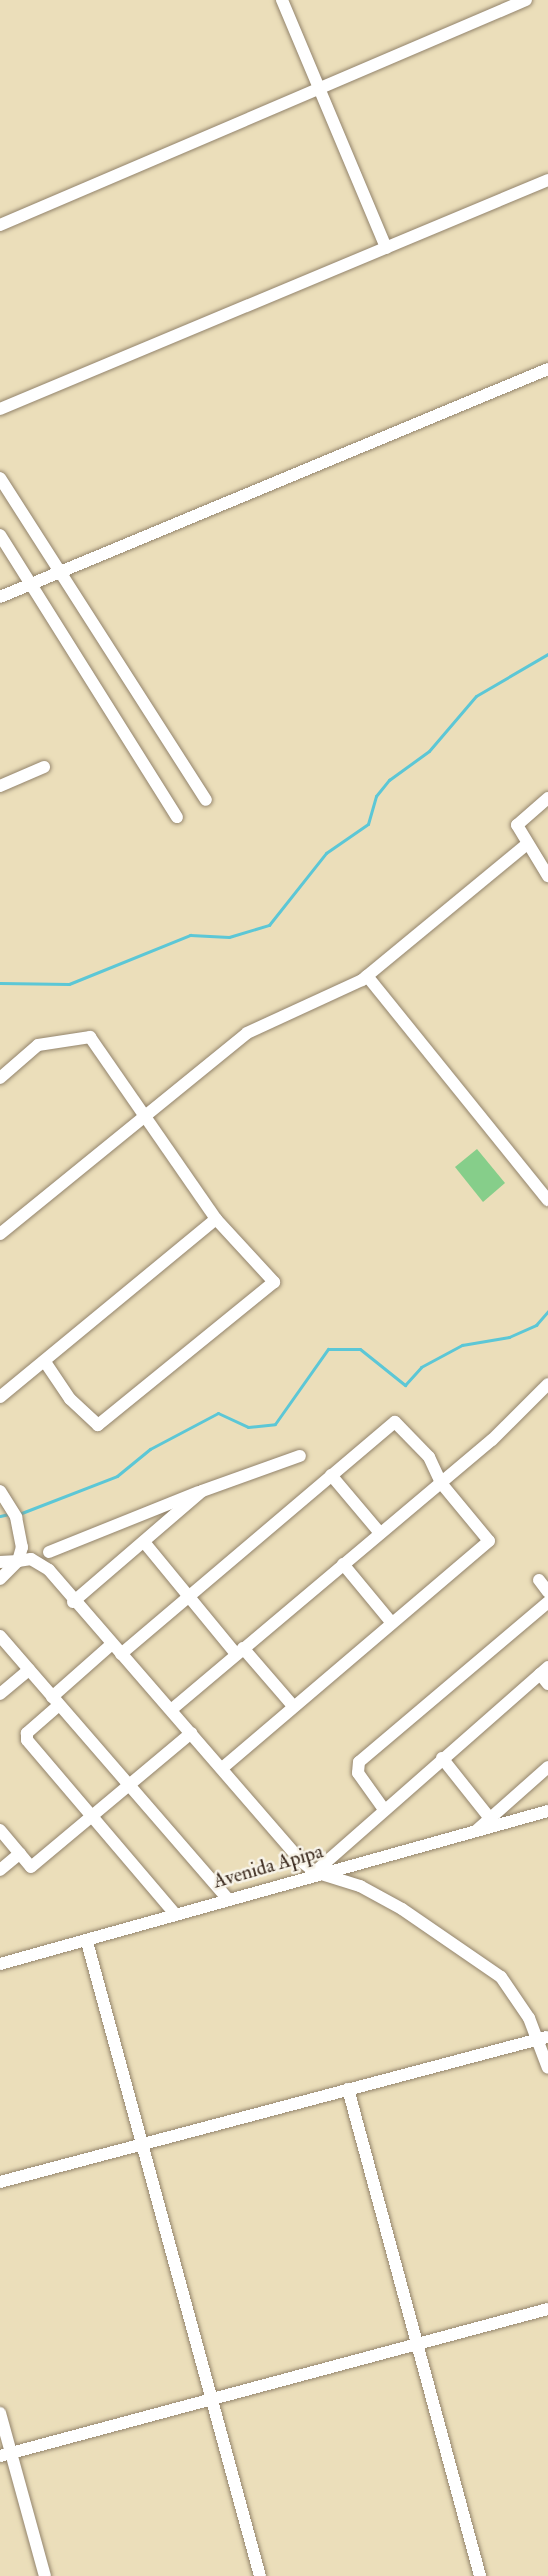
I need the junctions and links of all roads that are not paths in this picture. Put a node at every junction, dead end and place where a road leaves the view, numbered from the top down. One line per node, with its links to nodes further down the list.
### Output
1 (282, 0): 3 (street)
2 (526, 0): 3 (street)
3 (317, 89): 5 (street); 6 (street)
4 (548, 180): 6 (street)
5 (0, 225)
6 (386, 248): 8 (street)
7 (548, 369): 11 (street)
8 (0, 409)
9 (0, 478): 11 (street)
10 (0, 535): 12 (street)
11 (60, 572): 12 (street); 17 (street)
12 (31, 584): 13 (street); 18 (street)
13 (0, 597)
14 (44, 767): 15 (street)
15 (0, 786)
16 (548, 798): 19 (street)
17 (206, 800)
18 (177, 817)
19 (527, 844): 20 (street); 21 (street)
20 (548, 876)
21 (367, 976): 23 (street); 24 (street)
22 (0, 1078): 23 (street)
23 (141, 1118): 25 (street); 26 (street)
24 (548, 1200)
25 (216, 1220): 27 (street); 27 (street)
26 (0, 1234)
27 (45, 1362): 29 (street)
28 (548, 1384): 32 (street)
29 (0, 1397)
30 (300, 1456): 34 (street)
31 (331, 1475): 32 (street); 35 (street); 44 (street)
32 (441, 1483): 35 (street); 47 (street)
33 (0, 1491): 38 (street)
34 (202, 1491): 36 (street); 37 (street)
35 (380, 1533): 40 (street)
36 (144, 1542): 44 (street); 45 (street)
37 (49, 1552)
38 (18, 1561): 39 (street); 41 (street); 45 (street)
39 (0, 1562)
40 (342, 1564): 47 (street); 50 (street)
41 (0, 1579)
42 (539, 1580): 43 (street)
43 (548, 1592)
44 (187, 1597): 49 (street); 50 (street)
45 (73, 1602): 49 (street)
46 (548, 1602): 62 (street)
47 (391, 1622): 55 (street)
48 (0, 1636): 51 (street)
49 (116, 1649): 54 (street); 56 (street)
50 (239, 1651): 55 (street); 56 (street)
51 (29, 1670): 53 (street); 54 (street)
52 (545, 1675): 58 (street)
53 (0, 1694)
54 (55, 1701): 61 (street); 64 (street)
55 (293, 1706): 60 (street)
56 (171, 1710): 57 (street)
57 (191, 1733): 60 (street); 61 (street)
58 (442, 1758): 62 (street); 65 (street)
59 (548, 1767): 65 (street)
60 (222, 1768): 70 (street)
61 (129, 1784): 64 (street); 71 (street)
62 (383, 1808): 70 (street)
63 (548, 1811): 67 (street, Avenida Apipa)
64 (92, 1815): 68 (street); 72 (street)
65 (489, 1817): 67 (street)
66 (0, 1830): 68 (street)
67 (475, 1832): 70 (street, Avenida Apipa)
68 (20, 1853): 69 (street)
69 (0, 1869)
70 (315, 1872): 71 (street, Avenida Apipa); 75 (street)
71 (226, 1897): 72 (street, Avenida Apipa)
72 (175, 1914): 73 (street, Avenida Apipa)
73 (87, 1942): 74 (street, Avenida Apipa); 78 (street)
74 (0, 1964)
75 (544, 2038): 76 (street); 77 (street)
76 (548, 2067)
77 (348, 2089): 78 (street); 81 (street)
78 (139, 2144): 79 (street); 82 (street)
79 (0, 2182)
80 (548, 2309): 81 (street)
81 (416, 2347): 82 (street); 87 (street)
82 (212, 2399): 84 (street); 86 (street)
83 (0, 2413): 84 (street)
84 (5, 2454): 85 (street)
85 (45, 2576)
86 (260, 2576)
87 (480, 2576)

